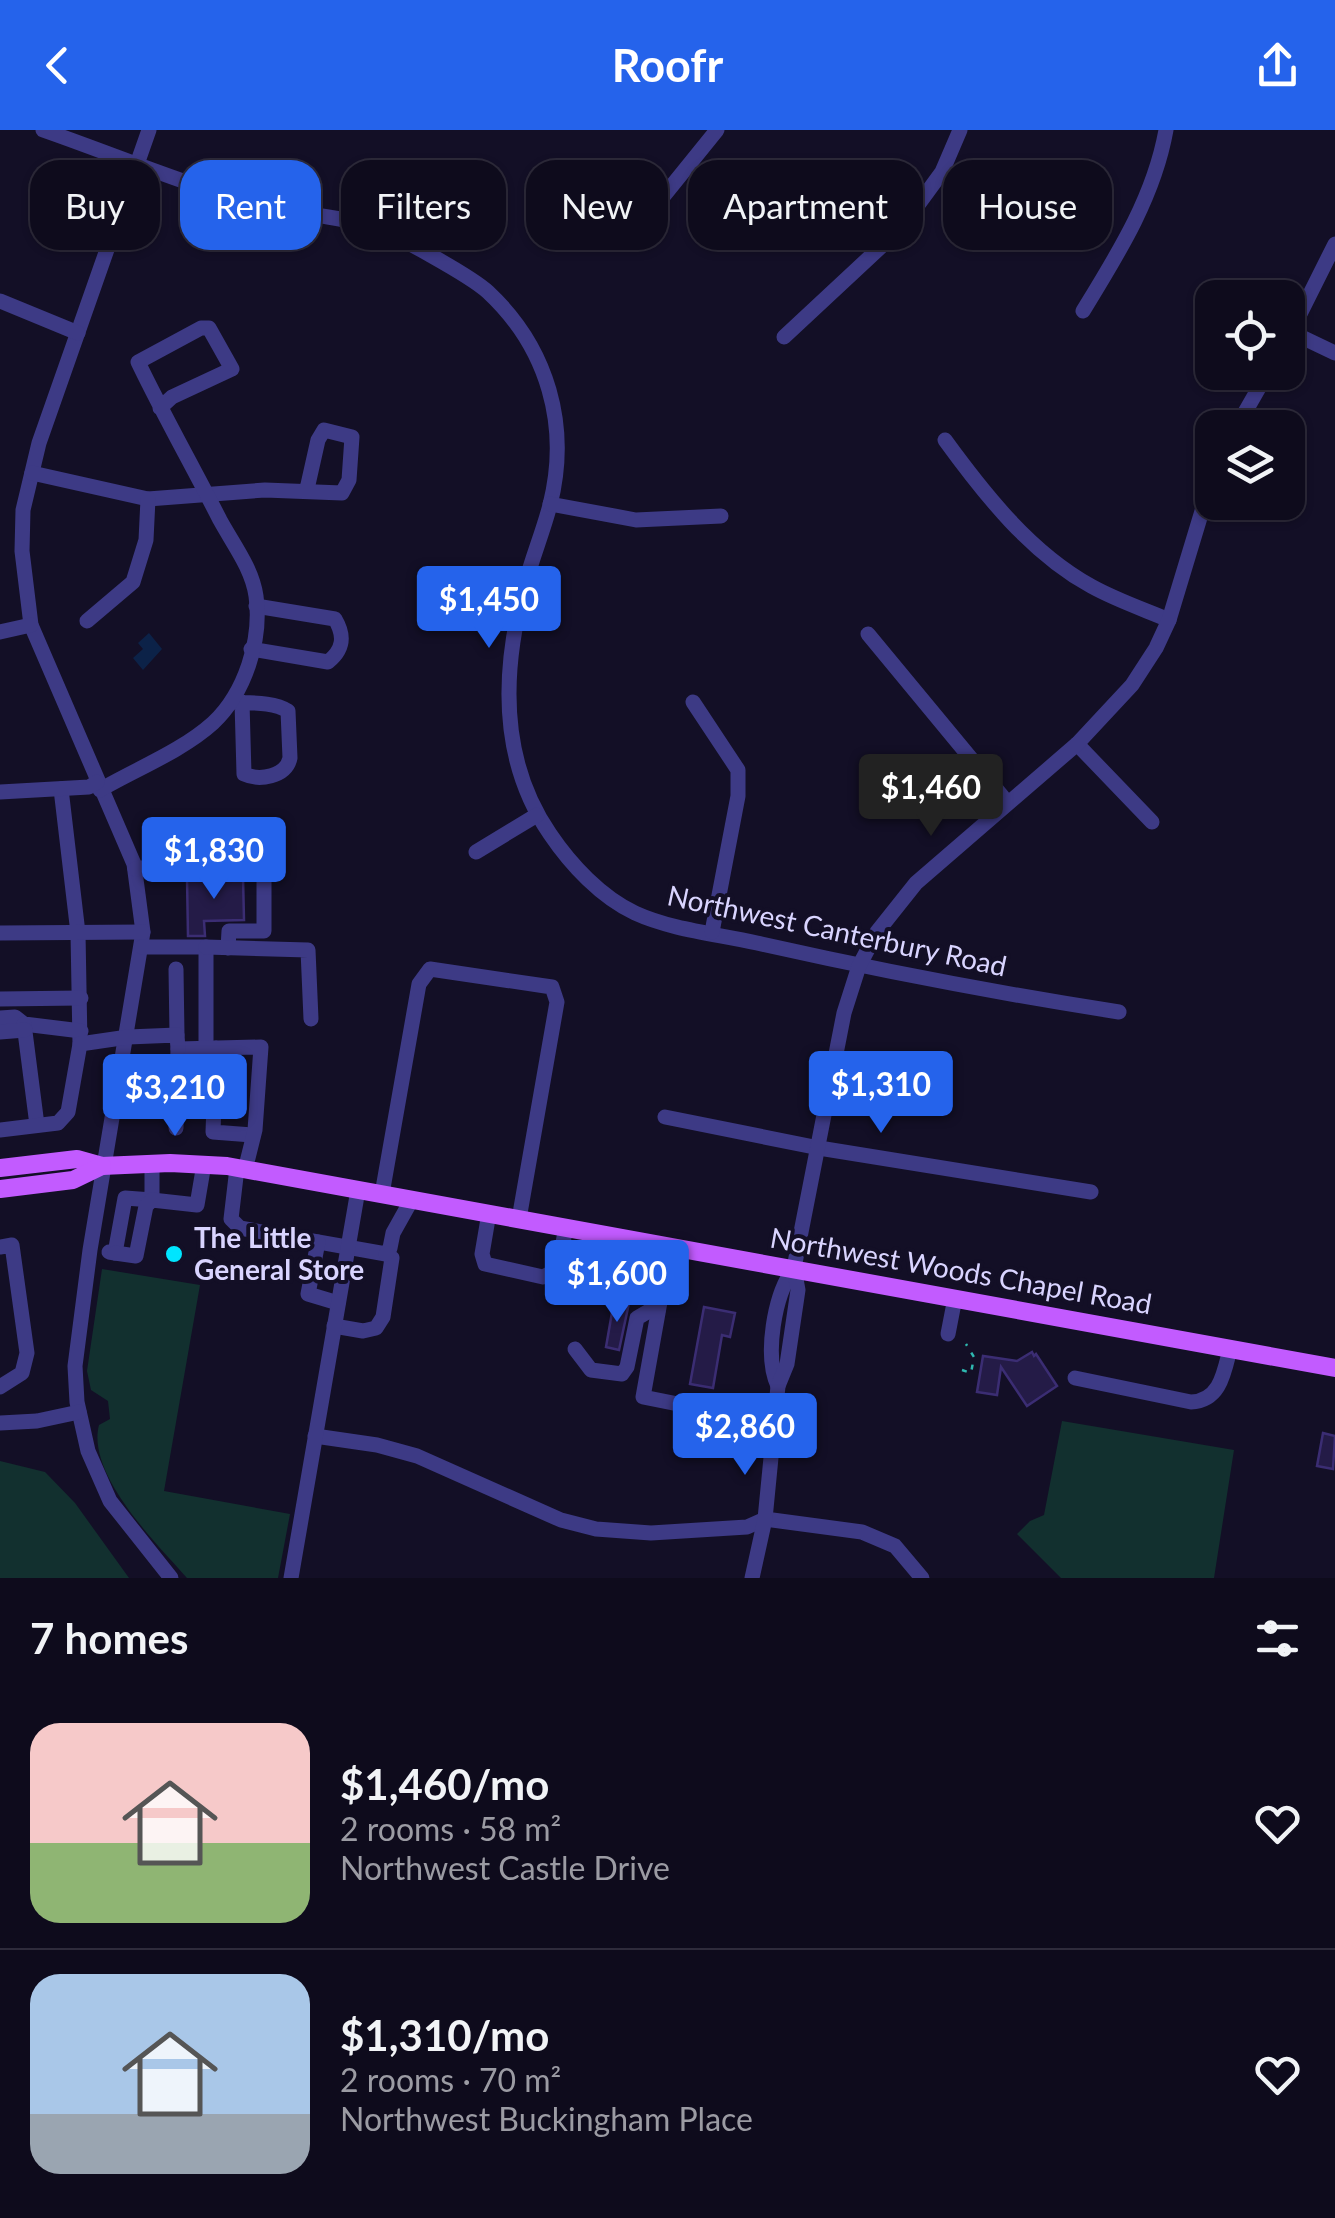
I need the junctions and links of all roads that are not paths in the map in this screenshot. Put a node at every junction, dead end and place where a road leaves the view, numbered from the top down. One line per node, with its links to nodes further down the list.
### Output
1 (43, 130): 6 (street, Northwest Canterbury Road)
2 (149, 130): 7 (street)
3 (717, 130): 9 (street)
4 (960, 130): 18 (street)
5 (1166, 130): 16 (street)
6 (128, 160)
7 (138, 160)
8 (160, 171): 10 (street, Northwest Canterbury Road)
9 (668, 191)
10 (341, 220)
11 (1335, 244): 15 (street)
12 (107, 250): 17 (street)
13 (415, 250): 27 (street, Northwest Canterbury Road)
14 (0, 301): 17 (street)
15 (1305, 303)
16 (1083, 311)
17 (78, 333): 23 (street)
18 (784, 337)
19 (1305, 341): 20 (street)
20 (1335, 353)
21 (160, 408): 21 (street); 25 (street)
22 (945, 440): 31 (street)
23 (32, 473): 26 (street); 33 (street)
24 (307, 489): 25 (street)
25 (208, 495): 26 (street); 30 (street)
26 (148, 499): 32 (street)
27 (550, 504): 28 (street); 44 (street, Northwest Canterbury Road)
28 (720, 516)
29 (1199, 520): 31 (street)
30 (256, 606): 36 (street); 36 (street)
31 (1169, 620): 39 (street)
32 (88, 621)
33 (31, 624): 34 (street); 40 (street)
34 (0, 632)
35 (868, 634): 43 (street)
36 (251, 649): 37 (street)
37 (237, 702): 37 (street); 40 (street)
38 (693, 702): 49 (street)
39 (1077, 744): 43 (street); 45 (street)
40 (98, 786): 41 (street); 47 (street)
41 (61, 789): 42 (street); 50 (street)
42 (0, 792)
43 (1007, 802): 54 (street)
44 (537, 815): 46 (street); 49 (street, Northwest Canterbury Road)
45 (1152, 822)
46 (476, 852)
47 (134, 869): 51 (street); 53 (street)
48 (0, 932): 50 (street)
49 (712, 932): 54 (street, Northwest Canterbury Road)
50 (78, 933): 51 (street); 56 (street)
51 (143, 940): 52 (street); 64 (street)
52 (206, 947): 53 (street); 66 (street)
53 (228, 948): 60 (street)
54 (859, 966): 58 (street, Northwest Canterbury Road); 74 (street)
55 (176, 969): 65 (street)
56 (81, 998): 57 (street); 63 (street)
57 (0, 999)
58 (1118, 1012)
59 (0, 1018): 61 (street)
60 (311, 1019)
61 (25, 1027): 62 (street); 63 (street); 70 (street)
62 (0, 1032)
63 (80, 1037): 64 (street); 70 (street)
64 (128, 1037): 65 (street); 77 (street)
65 (178, 1042): 66 (street); 67 (street)
66 (211, 1048): 68 (street); 73 (street)
67 (178, 1095): 68 (street); 71 (street)
68 (214, 1096): 73 (street)
69 (666, 1117): 74 (street)
70 (37, 1126): 72 (street)
71 (176, 1128)
72 (0, 1130)
73 (252, 1135): 79 (street)
74 (819, 1148): 82 (street); 95 (street)
75 (152, 1164): 76 (main road, Northwest Woods Chapel Road); 77 (main road, Northwest Woods Chapel Road); 84 (street)
76 (204, 1164): 79 (main road, Northwest Woods Chapel Road); 84 (street)
77 (102, 1166): 78 (main road, Northwest Woods Chapel Road); 80 (main road, Northwest Woods Chapel Road); 93 (street)
78 (0, 1168)
79 (241, 1169): 81 (main road, Northwest Woods Chapel Road); 89 (street)
80 (0, 1190)
81 (358, 1190): 83 (main road, Northwest Woods Chapel Road); 92 (street)
82 (1090, 1192)
83 (382, 1194): 85 (main road, Northwest Woods Chapel Road); 87 (street)
84 (152, 1200): 93 (street)
85 (412, 1200): 86 (main road, Northwest Woods Chapel Road); 94 (street)
86 (489, 1213): 87 (main road, Northwest Woods Chapel Road); 88 (street)
87 (519, 1218): 88 (main road, Northwest Woods Chapel Road)
88 (566, 1227): 90 (main road, Northwest Woods Chapel Road)
89 (318, 1242): 92 (street); 97 (street)
90 (670, 1246): 95 (main road, Northwest Woods Chapel Road); 98 (street)
91 (0, 1247): 105 (street)
92 (348, 1247): 94 (street); 97 (street)
93 (90, 1250): 106 (street)
94 (386, 1254): 99 (street)
95 (794, 1268): 96 (main road, Northwest Woods Chapel Road); 107 (street)
96 (955, 1298): 100 (street); 102 (main road, Northwest Woods Chapel Road)
97 (338, 1302): 99 (street)
98 (658, 1311): 101 (street); 107 (street)
99 (334, 1326): 109 (street)
100 (948, 1334)
101 (575, 1349)
102 (1230, 1349): 103 (main road, Northwest Woods Chapel Road); 104 (street)
103 (1335, 1368)
104 (1075, 1378)
105 (0, 1388)
106 (80, 1412): 108 (street); 111 (street)
107 (774, 1413): 110 (street)
108 (0, 1424)
109 (315, 1436): 110 (street); 112 (street)
110 (764, 1518): 113 (street); 114 (street)
111 (171, 1578)
112 (291, 1578)
113 (752, 1578)
114 (922, 1578)

